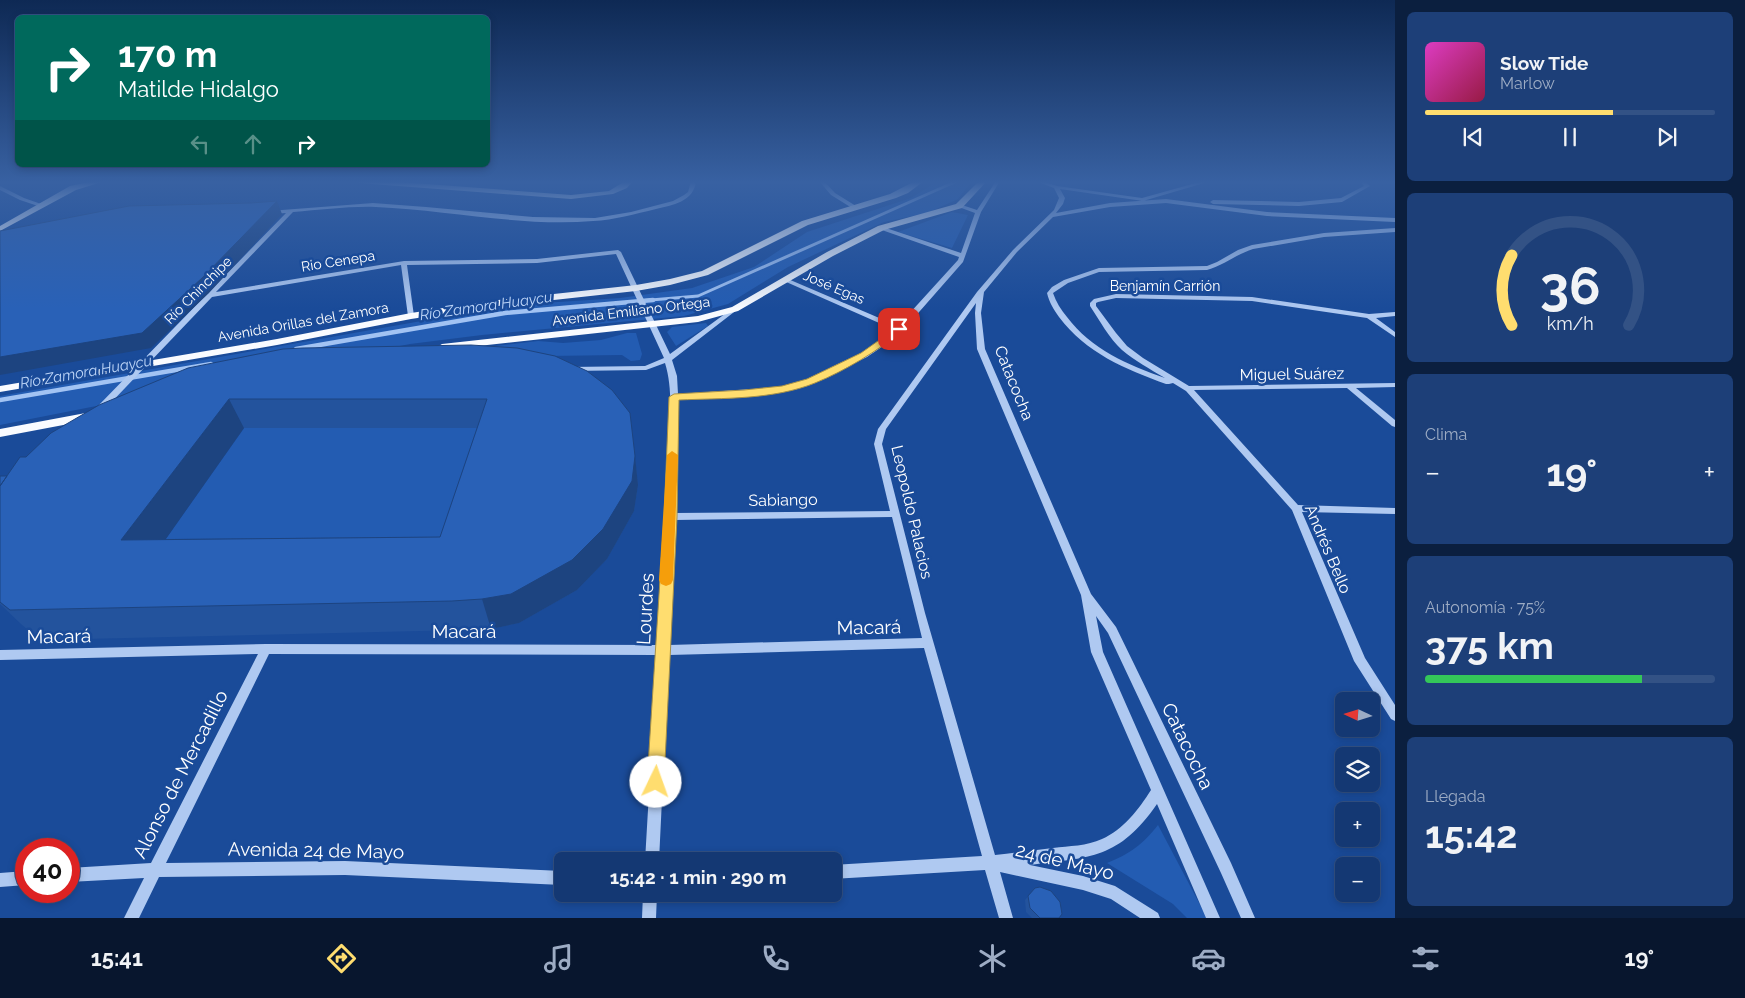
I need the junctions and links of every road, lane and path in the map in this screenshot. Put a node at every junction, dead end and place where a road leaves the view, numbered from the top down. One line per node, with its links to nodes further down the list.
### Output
1 (280, 224): 13 (street, Río Chinchipe)
2 (803, 224): 12 (main road, Avenida Orillas del Zamora)
3 (899, 224): 6 (main road, Avenida Emiliano Ortega)
4 (974, 224): 8 (street)
5 (1043, 224): 11 (street, Leopoldo Palacios)
6 (880, 228): 8 (street); 10 (main road, Avenida Emiliano Ortega)
7 (1395, 230): 29 (street)
8 (962, 256): 19 (street)
9 (404, 263): 12 (street, Rio Cenepa); 13 (street, Rio Cenepa); 16 (street)
10 (786, 280): 14 (main road, Avenida Emiliano Ortega); 19 (street, José Egas)
11 (981, 290): 38 (street, Leopoldo Palacios); 40 (street, Catacocha)
12 (637, 291): 16 (main road, Avenida Orillas del Zamora); 18 (street)
13 (212, 294): 23 (street, Río Chinchipe)
14 (735, 310): 18 (main road, Avenida Emiliano Ortega); 22 (street)
15 (1395, 314): 17 (street)
16 (411, 316): 23 (main road, Avenida Orillas del Zamora)
17 (1368, 316): 20 (street); 29 (street, Benjamín Carrión)
18 (649, 321): 21 (main road, Avenida Emiliano Ortega); 22 (street)
19 (899, 329): 30 (street)
20 (1395, 335)
21 (432, 349)
22 (668, 360): 24 (street); 30 (street, Lourdes)
23 (142, 365): 25 (street); 28 (main road, Avenida Orillas del Zamora)
24 (558, 369)
25 (133, 374): 32 (street)
26 (1395, 385): 27 (street, Miguel Suárez)
27 (1350, 386): 29 (street, Miguel Suárez); 33 (street)
28 (0, 389)
29 (1189, 389): 36 (street, Andrés Bello)
30 (674, 397): 39 (street, Lourdes)
31 (115, 411): 32 (main road)
32 (98, 412): 34 (street); 35 (main road)
33 (1395, 424)
34 (82, 430)
35 (0, 433)
36 (1296, 508): 37 (street); 45 (street, Andrés Bello)
37 (1395, 511)
38 (896, 514): 39 (street, Sabiango); 41 (street, Leopoldo Palacios)
39 (670, 517): 43 (street, Lourdes)
40 (1086, 595): 46 (street, Catacocha); 61 (street, Catacocha)
41 (928, 644): 43 (street, Macará); 48 (street, Leopoldo Palacios)
42 (266, 649): 43 (street, Macará); 44 (street, Macará); 49 (street, Alonso de Mercadillo)
43 (662, 650): 47 (street, Lourdes)
44 (0, 655)
45 (1395, 715)
46 (1158, 791): 48 (street); 60 (street, Catacocha)
47 (652, 852)
48 (990, 864): 50 (street); 58 (street, Leopoldo Palacios); 59 (street, 24 de Mayo)
49 (154, 870): 51 (street, Avenida 24 de Mayo); 52 (street, Avenida 24 de Mayo); 56 (street, Alonso de Mercadillo)
50 (842, 871)
51 (80, 874)
52 (554, 878)
53 (15, 879): 54 (street)
54 (0, 880)
55 (650, 902): 57 (street)
56 (131, 918)
57 (649, 918)
58 (1006, 918)
59 (1153, 918)
60 (1213, 918)
61 (1248, 918)

